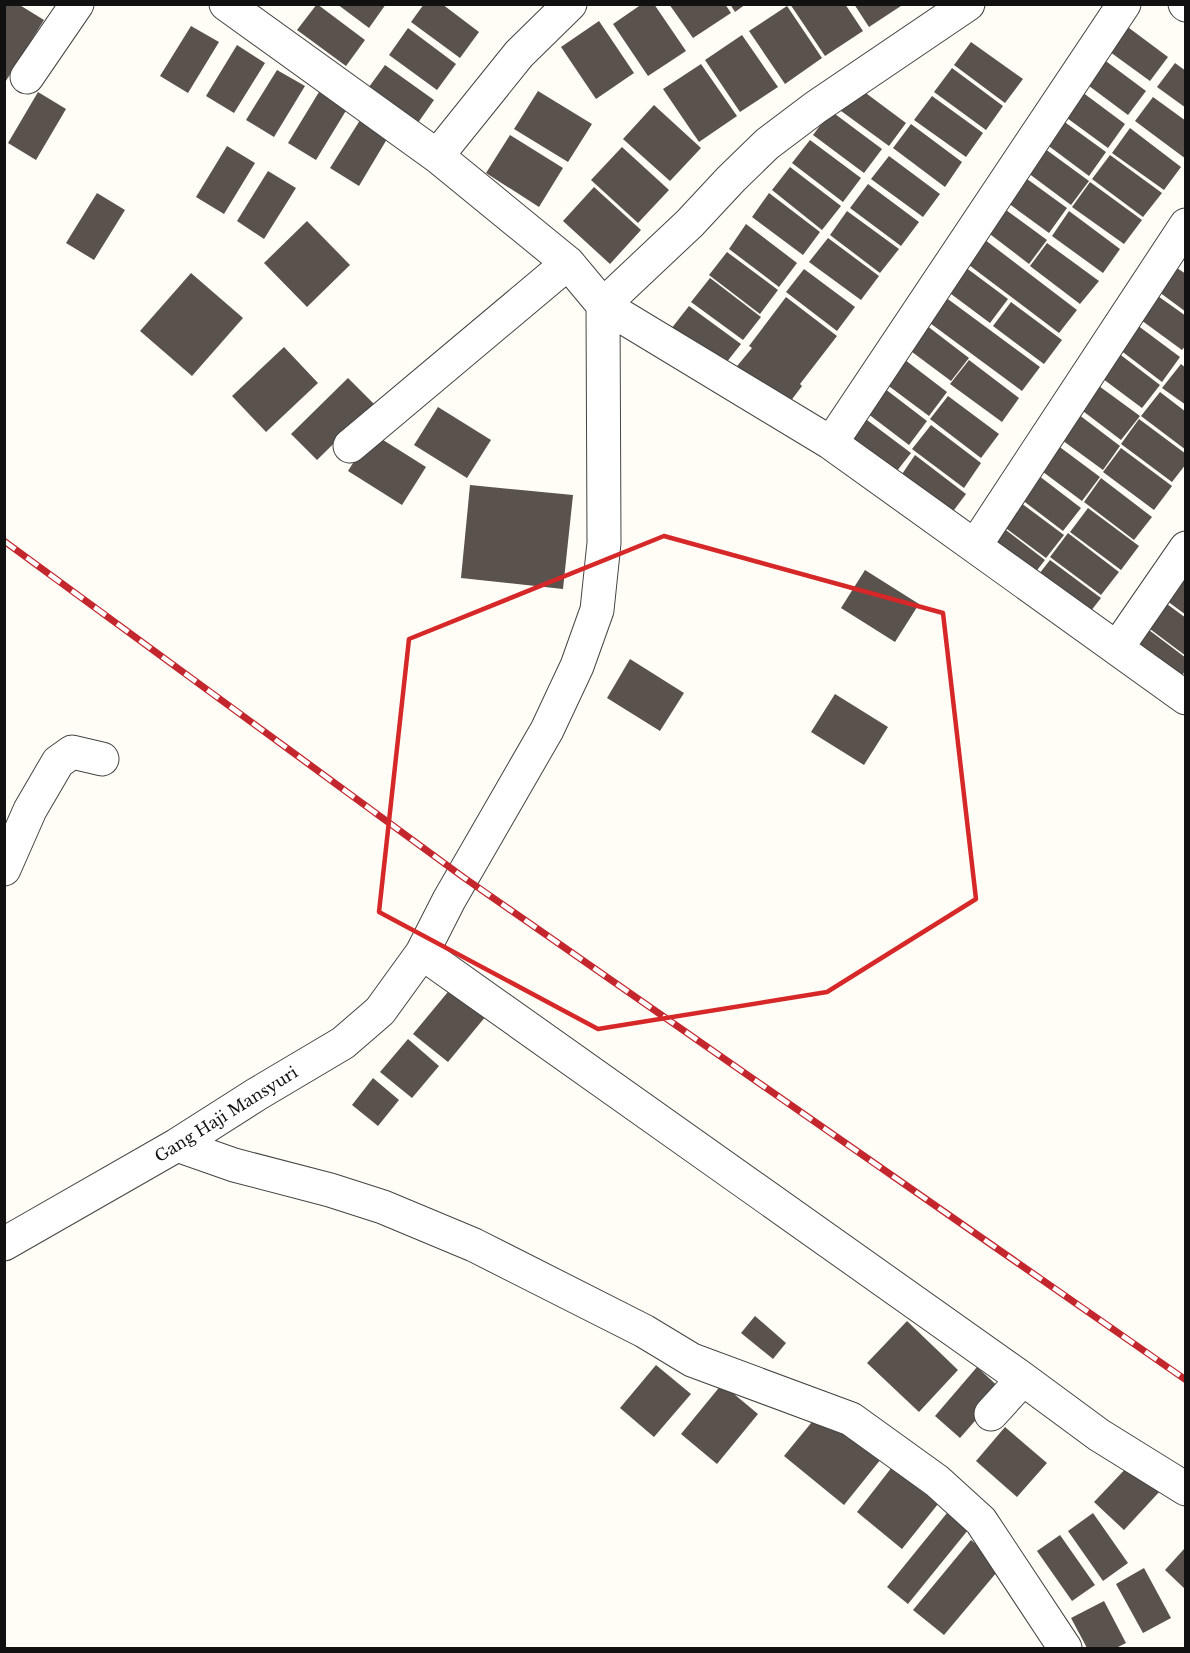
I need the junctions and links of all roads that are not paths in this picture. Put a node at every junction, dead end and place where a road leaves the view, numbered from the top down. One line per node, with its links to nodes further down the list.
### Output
1 (77, 4): 6 (street)
2 (570, 4): 7 (street)
3 (968, 4): 10 (street)
4 (1124, 4): 11 (street)
5 (247, 10): 7 (street)
6 (27, 77)
7 (436, 156): 9 (street)
8 (1185, 225): 13 (street)
9 (568, 263): 10 (street); 12 (street)
10 (603, 305): 11 (street); 19 (street, Gang Haji Mansyuri)
11 (831, 443): 13 (street)
12 (350, 446)
13 (975, 546): 15 (street)
14 (1185, 548): 15 (street)
15 (1118, 648): 16 (street)
16 (1185, 698)
17 (102, 759): 18 (street)
18 (4, 869)
19 (422, 953): 20 (street, Gang Haji Mansyuri); 22 (street)
20 (177, 1145): 21 (street, Gang Haji Mansyuri); 25 (street)
21 (4, 1244)
22 (1023, 1379): 23 (street); 24 (street)
23 (992, 1414)
24 (1185, 1489)
25 (1065, 1648)

